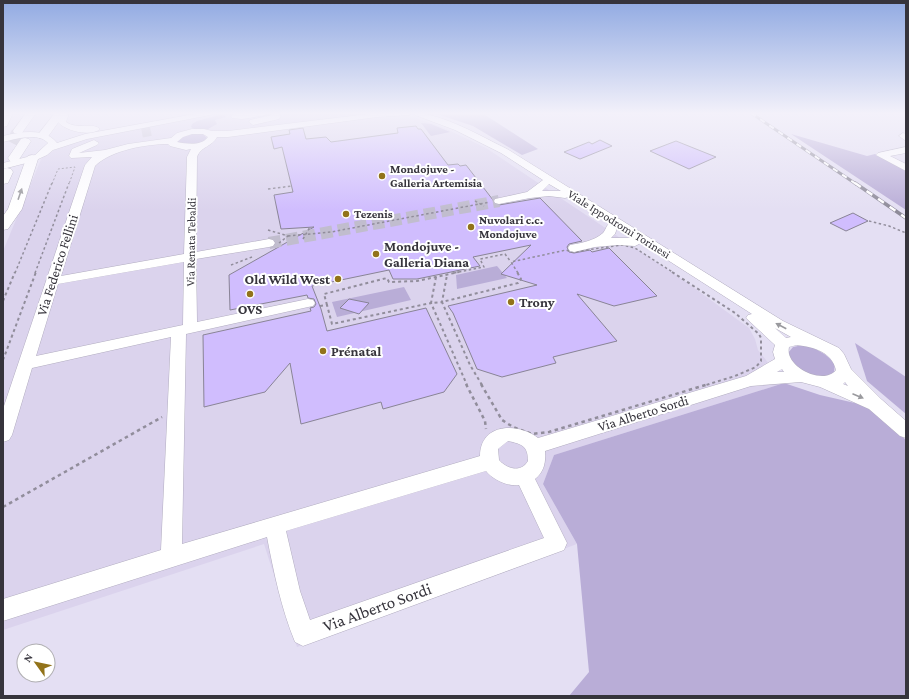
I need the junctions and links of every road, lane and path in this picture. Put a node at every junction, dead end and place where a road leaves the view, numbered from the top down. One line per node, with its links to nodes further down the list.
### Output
1 (8, 146): 16 (main road)
2 (16, 146): 16 (main road)
3 (58, 146): 13 (street)
4 (86, 146): 5 (street)
5 (108, 146)
6 (110, 146): 45 (street, Via Federico Fellini)
7 (118, 146): 8 (street, Via Federico Fellini)
8 (139, 146)
9 (180, 146): 15 (street)
10 (200, 146): 15 (street)
11 (484, 146): 20 (street, Viale Ippodromi Torinesi)
12 (493, 146): 52 (street, Viale Ippodromi Torinesi, one-way to 12)
13 (50, 148): 17 (street)
14 (906, 150): 18 (street)
15 (189, 151): 41 (street, Via Renata Tebaldi)
16 (8, 159)
17 (32, 159): 19 (street); 30 (main road, one-way to 17)
18 (906, 168)
19 (4, 173)
20 (545, 183): 23 (street); 24 (street, Viale Ippodromi Torinesi)
21 (292, 186): 22 (path)
22 (268, 189)
23 (530, 195): 24 (street); 26 (street)
24 (565, 195): 31 (street, Viale Ippodromi Torinesi)
25 (475, 201): 27 (path)
26 (496, 201): 27 (path)
27 (480, 204): 28 (path); 34 (path)
28 (484, 206)
29 (869, 221): 33 (path)
30 (3, 226)
31 (612, 226): 37 (street, Viale Ippodromi Torinesi); 39 (street)
32 (310, 227): 34 (path)
33 (906, 233)
34 (306, 234): 35 (path); 36 (path)
35 (288, 236)
36 (303, 239)
37 (635, 242): 39 (street); 53 (street, Viale Ippodromi Torinesi)
38 (269, 243): 41 (street)
39 (595, 243): 40 (street)
40 (574, 248)
41 (190, 256): 45 (street); 51 (street, Via Renata Tebaldi)
42 (511, 262): 43 (path); 47 (path); 47 (path)
43 (447, 275): 44 (path); 47 (path)
44 (436, 277): 48 (path); 50 (path)
45 (53, 280): 56 (street, Via Federico Fellini)
46 (3, 301): 54 (path)
47 (442, 302): 48 (path)
48 (431, 303): 50 (path); 63 (path)
49 (314, 305): 50 (path); 51 (street)
50 (327, 305)
51 (185, 329): 56 (street); 71 (street, Via Renata Tebaldi)
52 (816, 343): 53 (street); 57 (street, Viale Ippodromi Torinesi)
53 (783, 344): 55 (street)
54 (3, 360)
55 (783, 361): 58 (street); 59 (street, Via Alberto Sordi)
56 (25, 364): 65 (street, Via Federico Fellini)
57 (844, 371): 60 (street); 61 (street)
58 (802, 376): 59 (street, Via Alberto Sordi); 60 (street)
59 (751, 380): 66 (street, Via Alberto Sordi)
60 (822, 381): 61 (street, one-way to 61)
61 (875, 404): 64 (street)
62 (164, 416): 69 (path)
63 (486, 431)
64 (906, 431)
65 (3, 435)
66 (535, 447): 67 (street); 68 (street)
67 (490, 461): 68 (street); 70 (street)
68 (524, 475): 70 (street, Via Alberto Sordi)
69 (3, 507)
70 (275, 526): 71 (street)
71 (172, 558): 72 (street)
72 (3, 610)

